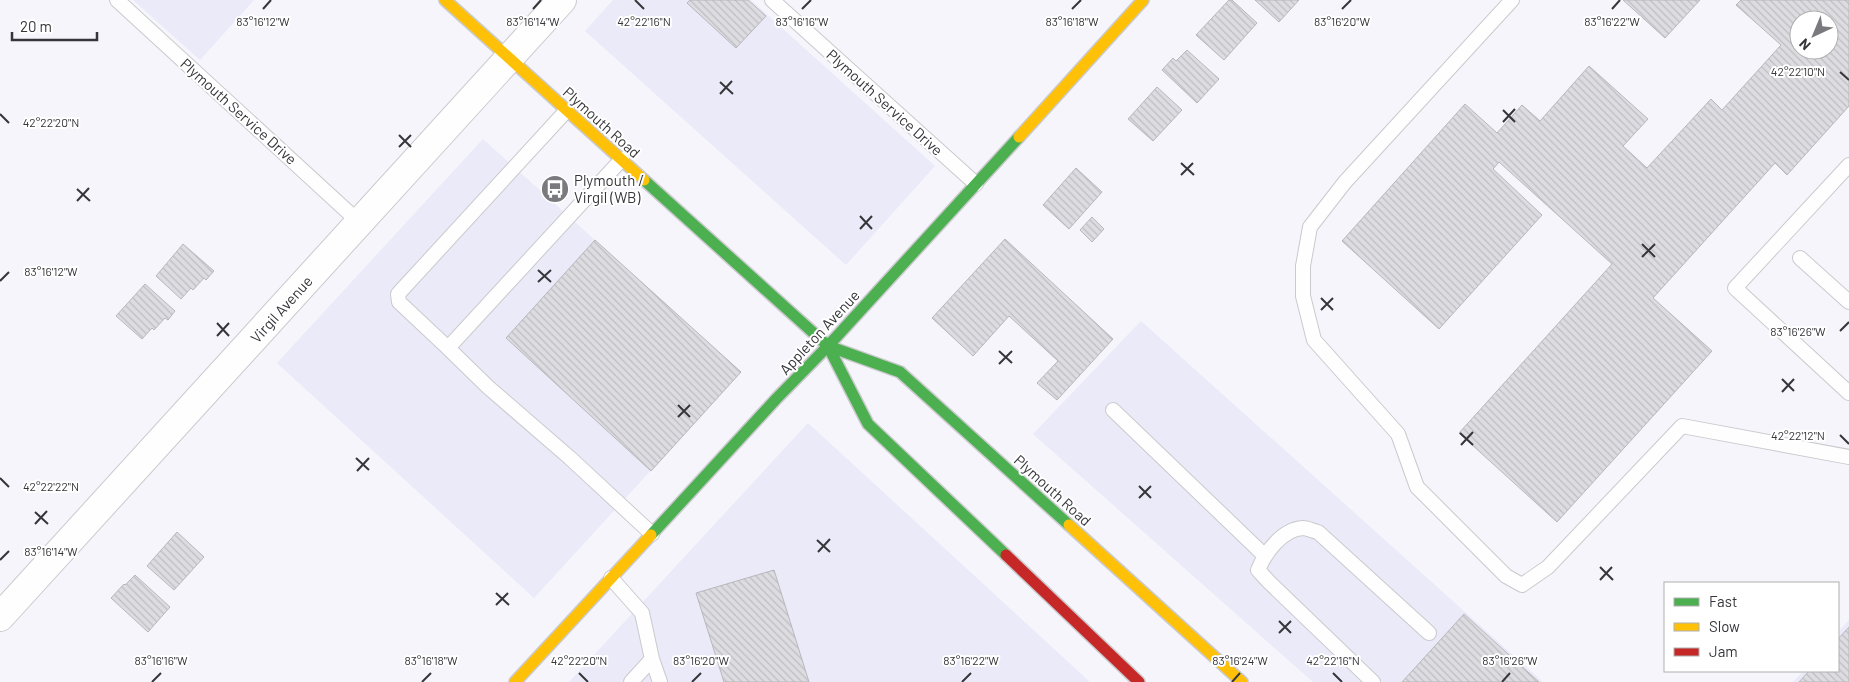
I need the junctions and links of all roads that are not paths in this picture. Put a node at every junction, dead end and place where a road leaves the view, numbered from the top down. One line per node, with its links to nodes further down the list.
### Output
1 (117, 0): 12 (lane, Plymouth Service Drive)
2 (445, 0): 7 (main road, Plymouth Road)
3 (562, 0): 7 (street, Virgil Avenue)
4 (772, 0): 11 (lane, Plymouth Service Drive)
5 (1143, 0): 11 (main road, Appleton Avenue)
6 (1512, 0): 19 (lane)
7 (510, 58): 8 (main road, Plymouth Road); 12 (street, Virgil Avenue)
8 (567, 110): 9 (main road, Plymouth Road); 16 (lane)
9 (622, 159): 15 (main road, Plymouth Road); 16 (lane)
10 (1849, 165): 17 (lane)
11 (976, 184): 15 (main road, Appleton Avenue)
12 (360, 223): 23 (street, Virgil Avenue)
13 (1800, 258): 14 (lane)
14 (1849, 302)
15 (828, 346): 20 (main road, Appleton Avenue); 29 (main road, Plymouth Road); 30 (main road, Plymouth Road)
16 (448, 348): 20 (lane)
17 (1849, 393)
18 (1113, 410): 21 (lane)
19 (1849, 457)
20 (652, 534): 22 (main road, Appleton Avenue)
21 (1265, 556): 24 (lane); 31 (lane)
22 (611, 578): 25 (lane); 26 (main road, Appleton Avenue)
23 (0, 617)
24 (1429, 633)
25 (652, 659): 27 (lane); 28 (lane)
26 (515, 682)
27 (631, 682)
28 (660, 682)
29 (1139, 682)
30 (1242, 682)
31 (1373, 682)

